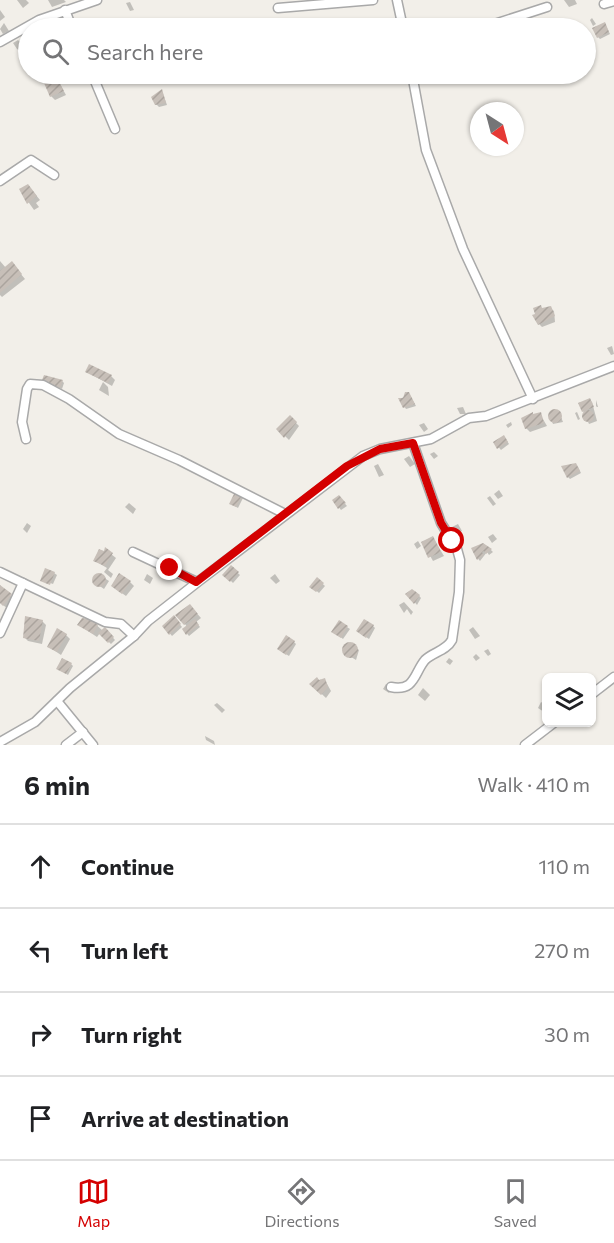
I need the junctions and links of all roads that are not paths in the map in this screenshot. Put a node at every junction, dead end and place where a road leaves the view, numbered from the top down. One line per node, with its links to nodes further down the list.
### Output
1 (97, 0): 6 (street)
2 (373, 0): 8 (street)
3 (398, 0): 10 (street)
4 (614, 1): 5 (street)
5 (604, 4)
6 (68, 6): 9 (street)
7 (547, 7): 11 (street)
8 (278, 8)
9 (42, 18)
10 (401, 18)
11 (513, 18)
12 (18, 29): 13 (street)
13 (0, 42)
14 (96, 84): 16 (street)
15 (414, 84): 20 (street)
16 (116, 129)
17 (54, 175): 18 (street)
18 (0, 181)
19 (614, 366): 20 (street)
20 (533, 399): 22 (street)
21 (26, 439): 23 (street)
22 (413, 443): 23 (street); 31 (street)
23 (285, 514): 26 (street)
24 (133, 552): 26 (street)
25 (0, 572): 27 (street)
26 (196, 582): 29 (street)
27 (23, 583): 28 (street); 29 (street)
28 (0, 633)
29 (134, 636): 33 (street)
30 (614, 677): 32 (street)
31 (392, 687)
32 (596, 690)
33 (57, 701): 35 (street); 36 (street)
34 (550, 727): 39 (street)
35 (83, 732): 37 (street); 38 (street)
36 (0, 742)
37 (66, 745)
38 (93, 745)
39 (525, 745)

